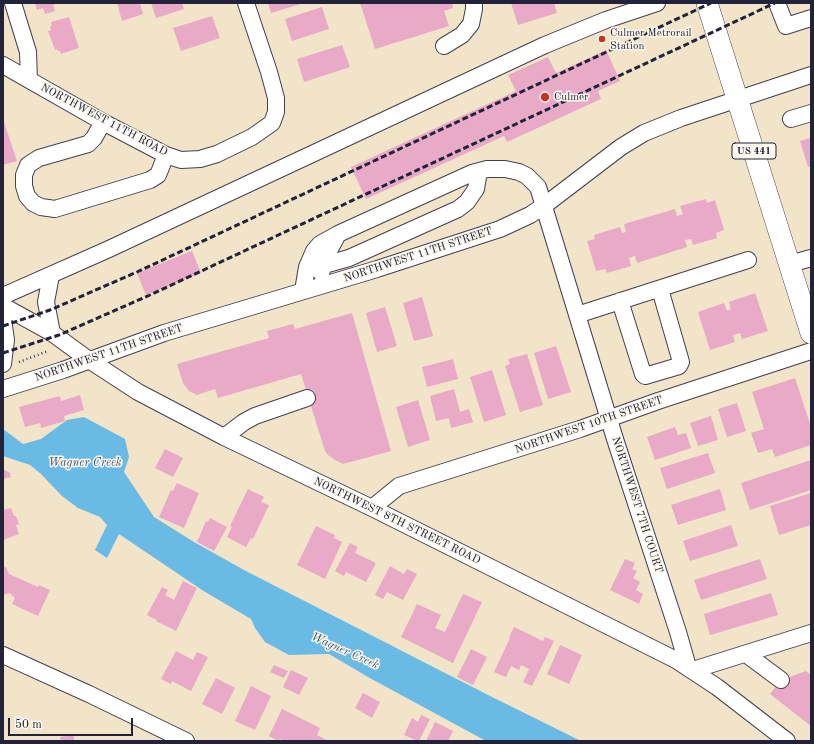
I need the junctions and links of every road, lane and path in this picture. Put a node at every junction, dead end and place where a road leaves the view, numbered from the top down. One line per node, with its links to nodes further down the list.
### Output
1 (13, 3): 11 (street)
2 (246, 3): 16 (street, NORTHWEST 11TH ROAD)
3 (474, 3): 8 (street)
4 (657, 3): 24 (street)
5 (706, 3): 12 (main road, US 441)
6 (777, 3): 7 (street)
7 (811, 18)
8 (444, 46)
9 (3, 65): 11 (street, NORTHWEST 11TH ROAD)
10 (811, 75): 12 (street, NORTHWEST 11TH STREET)
11 (29, 80): 15 (street, NORTHWEST 11TH ROAD)
12 (737, 99): 18 (street, NORTHWEST 11TH STREET); 22 (main road, US 441)
13 (811, 112): 14 (street)
14 (791, 119)
15 (103, 122): 16 (street, NORTHWEST 11TH ROAD); 16 (street)
16 (166, 155)
17 (479, 171): 18 (street, NORTHWEST 7TH COURT); 19 (street, NORTHWEST 7TH COURT); 23 (street)
18 (545, 206): 25 (street, NORTHWEST 11TH STREET); 30 (street, NORTHWEST 7TH COURT)
19 (338, 234): 23 (street); 25 (street, NORTHWEST 7TH COURT)
20 (811, 258): 22 (street)
21 (748, 260): 26 (street)
22 (790, 264): 33 (main road, US 441)
23 (324, 265): 25 (street)
24 (50, 275): 27 (street); 32 (street)
25 (310, 289): 38 (street, NORTHWEST 11TH STREET)
26 (660, 289): 28 (street); 28 (street)
27 (3, 296)
28 (620, 301): 30 (street)
29 (3, 306): 32 (street, NORTHWEST 8TH STREET ROAD)
30 (577, 315): 42 (street, NORTHWEST 7TH COURT)
31 (3, 319): 39 (street)
32 (52, 333): 38 (street, NORTHWEST 8TH STREET ROAD)
33 (811, 333)
34 (48, 351): 36 (path)
35 (811, 351): 42 (street, NORTHWEST 10TH STREET)
36 (44, 352): 37 (path); 39 (path)
37 (47, 356)
38 (89, 360): 40 (street, NORTHWEST 11TH STREET); 43 (street, NORTHWEST 8TH STREET ROAD)
39 (10, 363)
40 (3, 390)
41 (306, 398): 43 (street)
42 (609, 418): 44 (street, NORTHWEST 10TH STREET); 48 (street, NORTHWEST 7TH COURT)
43 (224, 437): 44 (street, NORTHWEST 8TH STREET ROAD)
44 (372, 508): 48 (street, NORTHWEST 8TH STREET ROAD)
45 (811, 633): 46 (street)
46 (746, 654): 48 (street); 49 (street)
47 (3, 655): 50 (street)
48 (690, 669): 51 (street, NORTHWEST 8TH STREET ROAD)
49 (781, 680)
50 (186, 741)
51 (787, 741)

